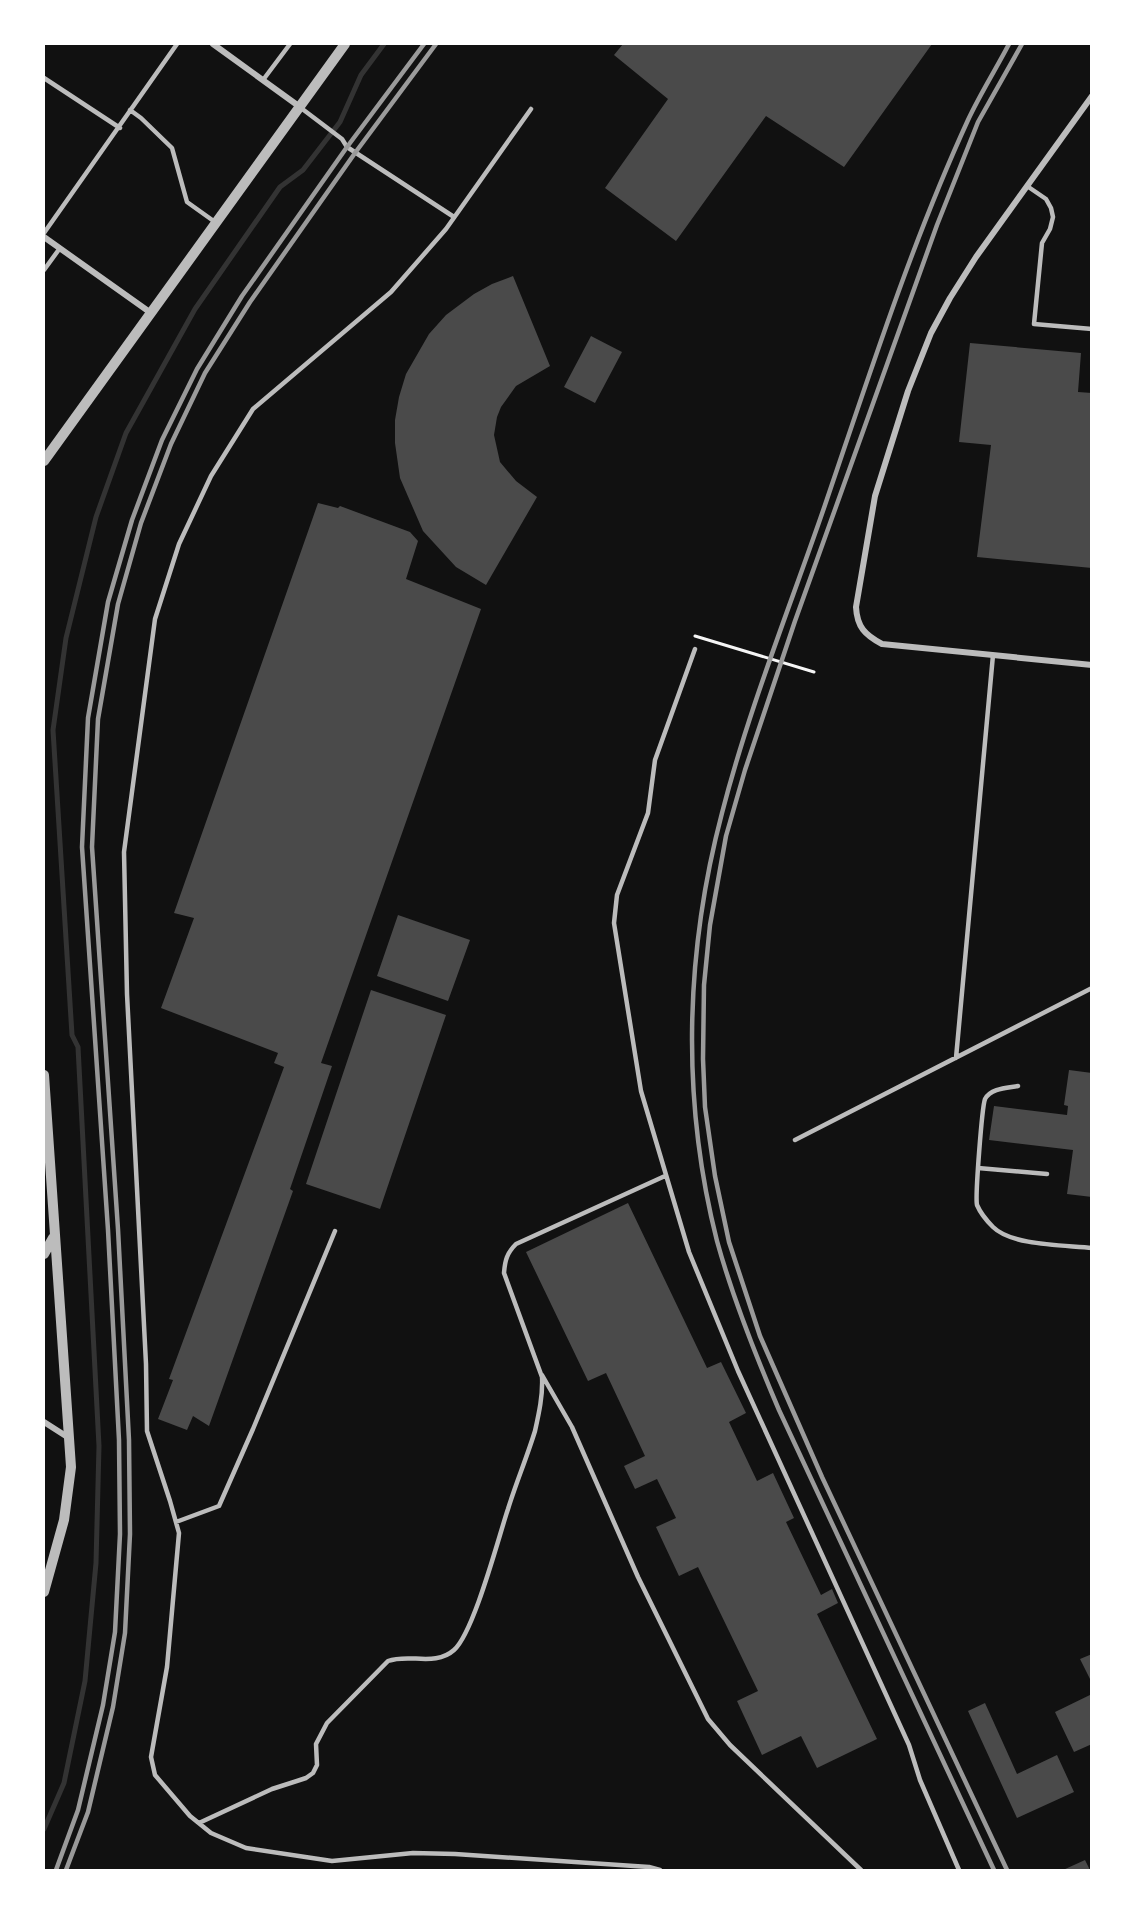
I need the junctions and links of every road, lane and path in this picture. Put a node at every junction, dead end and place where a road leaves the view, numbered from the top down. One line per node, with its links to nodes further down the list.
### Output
1 (177, 44): 11 (lane)
2 (213, 44): 5 (street)
3 (290, 44): 7 (lane)
4 (345, 44): 9 (street)
5 (222, 46): 7 (street)
6 (44, 78): 12 (lane)
7 (263, 80): 9 (street)
8 (1092, 96): 13 (street)
9 (300, 107): 14 (lane); 15 (street)
10 (531, 109): 14 (lane)
11 (130, 110): 12 (lane); 15 (lane)
12 (120, 128): 16 (lane)
13 (1027, 186): 20 (lane); 24 (street)
14 (454, 217): 42 (lane)
15 (216, 223): 19 (street)
16 (44, 235): 17 (street)
17 (60, 248): 18 (lane); 19 (street)
18 (44, 270)
19 (151, 313): 21 (street)
20 (1092, 329)
21 (44, 461)
22 (695, 636): 26 (path)
23 (695, 649): 34 (lane)
24 (993, 655): 25 (street); 28 (lane)
25 (1092, 665)
26 (814, 672)
27 (1092, 988): 28 (lane)
28 (956, 1058): 31 (lane)
29 (44, 1075): 36 (street)
30 (1018, 1086): 32 (lane)
31 (795, 1140)
32 (978, 1168): 33 (lane); 37 (lane)
33 (1047, 1174)
34 (665, 1176): 39 (lane); 47 (lane)
35 (335, 1231): 42 (lane)
36 (54, 1238): 38 (street); 41 (street)
37 (1092, 1248)
38 (44, 1254)
39 (540, 1370): 44 (lane); 46 (lane)
40 (44, 1422): 41 (street)
41 (69, 1438): 43 (street)
42 (176, 1522): 44 (lane)
43 (44, 1592)
44 (199, 1823): 45 (lane)
45 (660, 1870)
46 (861, 1870)
47 (959, 1870)

